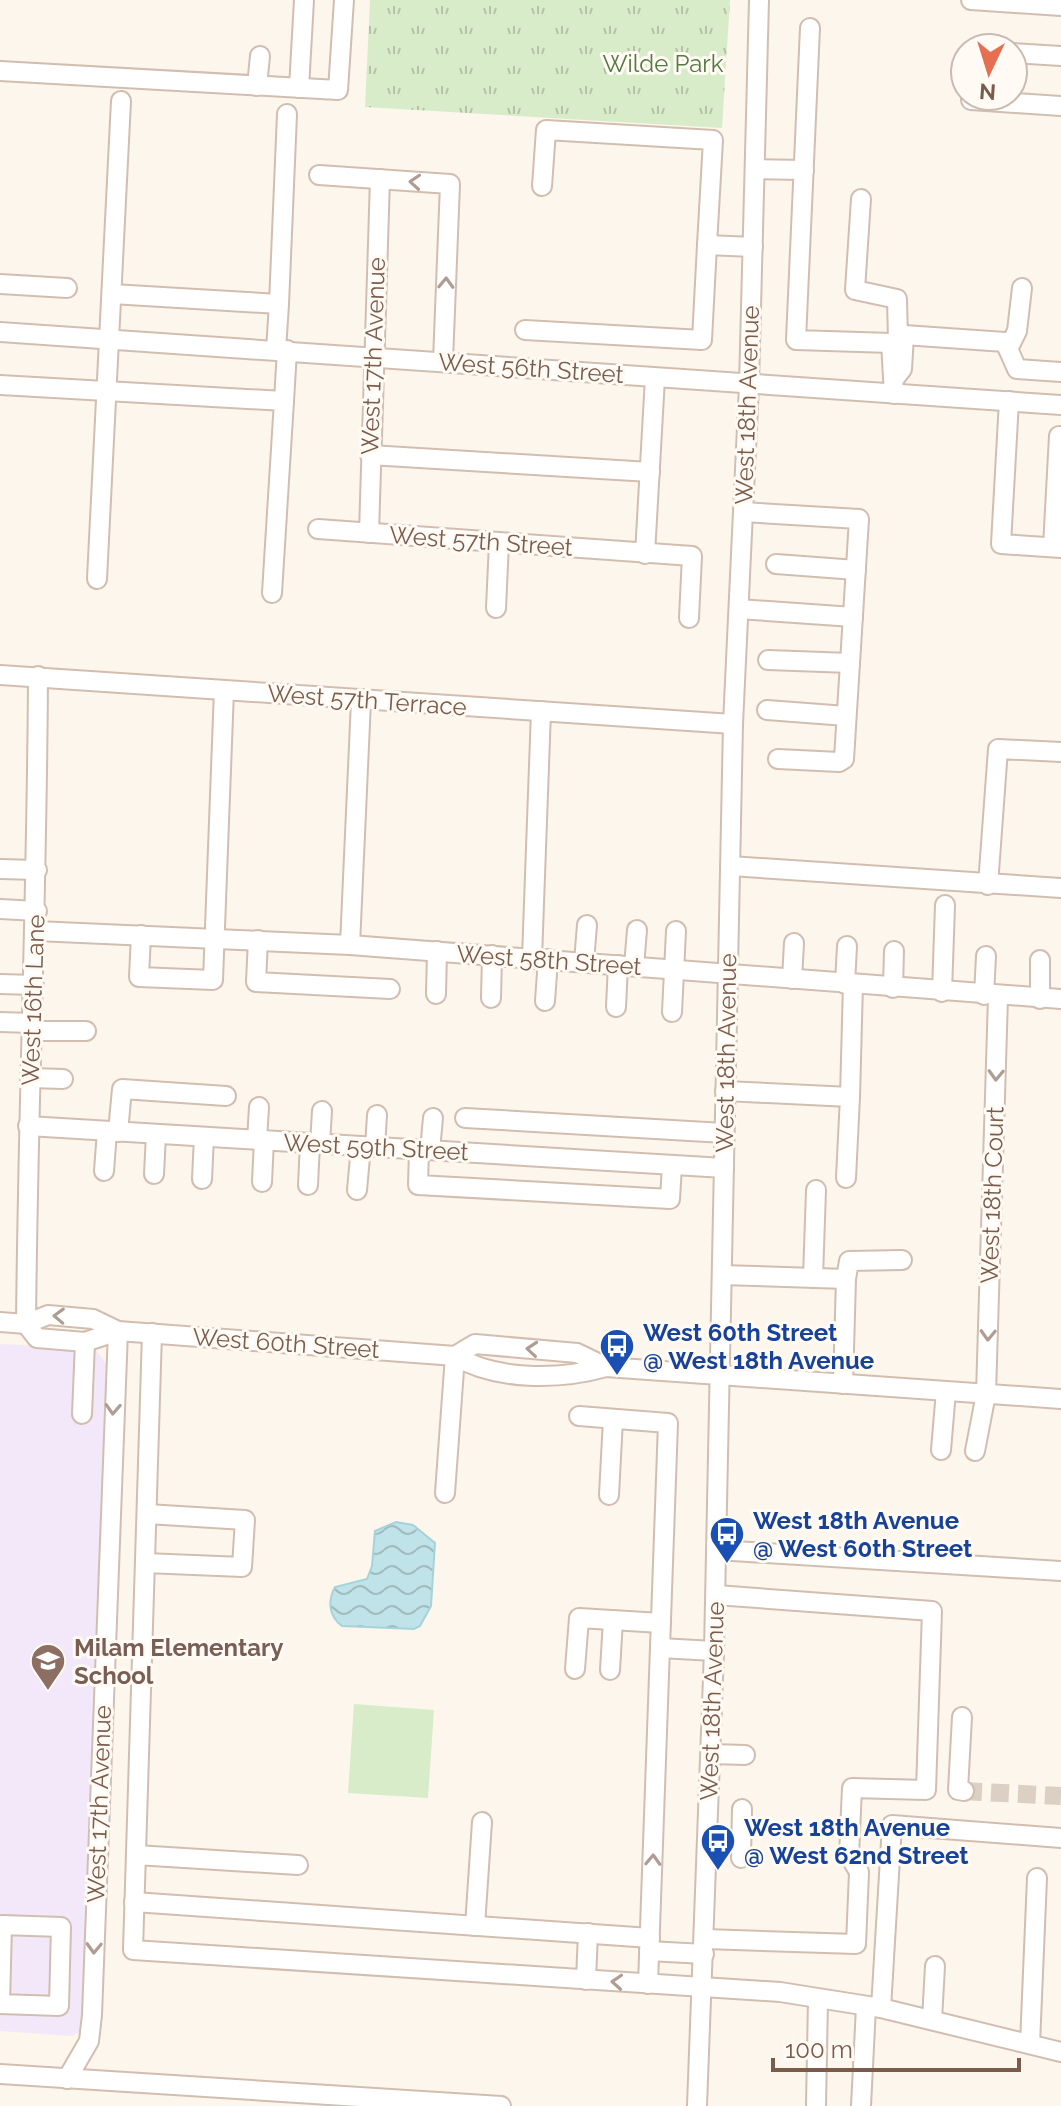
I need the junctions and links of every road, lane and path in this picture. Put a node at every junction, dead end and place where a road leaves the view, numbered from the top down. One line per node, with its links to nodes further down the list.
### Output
1 (304, 0): 12 (street)
2 (344, 0): 12 (street)
3 (759, 0): 17 (street, West 18th Avenue)
4 (971, 0): 5 (street)
5 (1061, 6)
6 (810, 28): 18 (street)
7 (1029, 54): 9 (street)
8 (260, 56): 11 (street)
9 (1061, 56)
10 (0, 71): 11 (street)
11 (257, 86): 12 (street)
12 (299, 88)
13 (121, 101): 28 (street)
14 (1029, 104): 15 (street)
15 (1061, 106)
16 (287, 114): 29 (street)
17 (755, 169): 18 (street); 24 (street, West 18th Avenue)
18 (804, 170): 33 (street)
19 (319, 175): 20 (street)
20 (380, 179): 36 (street, West 17th Avenue); 37 (street, one-way to 20)
21 (542, 186): 23 (street)
22 (861, 199): 33 (street)
23 (707, 245): 24 (street); 30 (street)
24 (753, 247): 41 (street, West 18th Avenue)
25 (0, 284): 26 (street)
26 (67, 288)
27 (1022, 288): 34 (street)
28 (112, 294): 29 (street); 32 (street)
29 (279, 304): 35 (street)
30 (525, 330)
31 (0, 332): 32 (street, West 56th Street)
32 (110, 339): 35 (street, West 56th Street); 43 (street)
33 (898, 339): 34 (street); 42 (street)
34 (1008, 349): 38 (street)
35 (281, 350): 36 (street, West 56th Street); 44 (street)
36 (373, 356): 37 (street, West 56th Street); 48 (street, West 17th Avenue)
37 (443, 361): 39 (street, West 56th Street)
38 (1061, 372)
39 (655, 378): 41 (street, West 56th Street); 49 (street)
40 (0, 385): 43 (street)
41 (749, 385): 42 (street, West 56th Street); 50 (street, West 18th Avenue)
42 (894, 386): 45 (street, West 56th Street)
43 (107, 391): 44 (street); 58 (street)
44 (284, 401): 59 (street)
45 (1009, 401): 46 (street, West 56th Street); 54 (street)
46 (1061, 405)
47 (1059, 436): 54 (street)
48 (370, 455): 49 (street); 52 (street, West 17th Avenue)
49 (650, 472): 55 (street)
50 (743, 512): 57 (street); 61 (street, West 18th Avenue)
51 (318, 529): 52 (street, West 57th Street)
52 (369, 533): 53 (street, West 57th Street)
53 (499, 543): 55 (street, West 57th Street); 60 (street)
54 (1057, 547)
55 (645, 554): 63 (street, West 57th Street)
56 (776, 564): 57 (street)
57 (856, 570): 62 (street)
58 (97, 579)
59 (272, 593)
60 (496, 608)
61 (739, 609): 62 (street); 73 (street, West 18th Avenue)
62 (853, 617): 65 (street)
63 (689, 618)
64 (768, 660): 65 (street)
65 (850, 663): 72 (street)
66 (0, 675): 67 (street, West 57th Terrace)
67 (38, 676): 68 (street, West 57th Terrace); 78 (street, West 16th Lane)
68 (224, 690): 69 (street, West 57th Terrace); 89 (street)
69 (361, 701): 71 (street, West 57th Terrace); 92 (street)
70 (767, 710): 72 (street)
71 (541, 711): 73 (street, West 57th Terrace); 98 (street)
72 (846, 716): 75 (street)
73 (733, 724): 76 (street, West 18th Avenue)
74 (1061, 752): 79 (street)
75 (778, 759)
76 (730, 866): 79 (street); 103 (street, West 18th Avenue)
77 (0, 869): 78 (street)
78 (37, 870): 83 (street, West 16th Lane)
79 (988, 885): 80 (street)
80 (1061, 888)
81 (945, 905): 110 (street)
82 (0, 909): 83 (street)
83 (37, 911): 86 (street, West 16th Lane)
84 (587, 925): 100 (street)
85 (637, 930): 101 (street)
86 (36, 931): 88 (street, West 58th Street); 107 (street, West 16th Lane)
87 (676, 931): 102 (street)
88 (141, 935): 89 (street, West 58th Street); 89 (street)
89 (215, 938): 90 (street, West 58th Street)
90 (258, 940): 92 (street, West 58th Street); 109 (street)
91 (794, 943): 104 (street)
92 (350, 945): 94 (street, West 58th Street)
93 (847, 946): 106 (street)
94 (437, 951): 96 (street, West 58th Street); 111 (street)
95 (894, 951): 108 (street)
96 (492, 955): 98 (street, West 58th Street); 113 (street)
97 (986, 956): 112 (street, West 18th Court)
98 (540, 959): 100 (street, West 58th Street); 116 (street)
99 (1040, 960): 114 (street)
100 (584, 962): 101 (street, West 58th Street)
101 (626, 966): 102 (street, West 58th Street); 117 (street)
102 (674, 969): 103 (street, West 58th Street); 118 (street)
103 (728, 973): 104 (street, West 58th Street); 124 (street, West 18th Avenue)
104 (792, 979): 106 (street, West 58th Street)
105 (0, 984): 107 (street)
106 (849, 984): 108 (street, West 58th Street); 126 (street)
107 (34, 985): 120 (street, West 16th Lane)
108 (893, 988): 110 (street, West 58th Street)
109 (390, 989)
110 (942, 992): 112 (street, West 58th Street)
111 (436, 994)
112 (991, 996): 114 (street, West 58th Street); 164 (street, West 18th Court, one-way to 164)
113 (491, 998)
114 (1040, 999): 115 (street, West 58th Street)
115 (1061, 999)
116 (545, 1001)
117 (616, 1007)
118 (672, 1012)
119 (0, 1022): 120 (street)
120 (32, 1027): 121 (street); 122 (street, West 16th Lane)
121 (86, 1031)
122 (30, 1078): 123 (street); 132 (street, West 16th Lane)
123 (63, 1079)
124 (725, 1091): 126 (street); 134 (street, West 18th Avenue)
125 (226, 1096): 133 (street)
126 (850, 1097): 145 (street)
127 (259, 1107): 137 (street)
128 (322, 1111): 138 (street)
129 (377, 1115): 139 (street)
130 (433, 1118): 140 (street)
131 (465, 1118): 134 (street)
132 (28, 1126): 133 (street, West 59th Street); 156 (street, West 16th Lane)
133 (112, 1131): 135 (street, West 59th Street); 143 (street)
134 (724, 1133): 142 (street, West 18th Avenue)
135 (156, 1134): 136 (street, West 59th Street); 144 (street)
136 (204, 1137): 137 (street, West 59th Street); 146 (street)
137 (261, 1140): 138 (street, West 59th Street); 147 (street)
138 (315, 1143): 139 (street, West 59th Street); 148 (street)
139 (368, 1147): 140 (street, West 59th Street); 149 (street)
140 (425, 1150): 141 (street, West 59th Street); 141 (street)
141 (672, 1165): 142 (street, West 59th Street)
142 (724, 1168): 152 (street, West 18th Avenue)
143 (104, 1171)
144 (154, 1174)
145 (846, 1178)
146 (202, 1179)
147 (262, 1182)
148 (308, 1185)
149 (357, 1190)
150 (816, 1190): 153 (street)
151 (902, 1260): 154 (street)
152 (722, 1275): 153 (street); 161 (street, West 18th Avenue)
153 (813, 1278): 154 (street)
154 (846, 1279): 162 (street)
155 (0, 1322): 156 (street, West 60th Street)
156 (26, 1324): 157 (street, West 60th Street, one-way to 156); 159 (street, West 60th Street)
157 (118, 1331): 158 (street, West 60th Street); 159 (street, West 60th Street); 211 (street, West 17th Avenue, one-way to 211)
158 (152, 1333): 160 (street, West 60th Street); 173 (street)
159 (85, 1342): 166 (street)
160 (455, 1356): 161 (street, West 60th Street); 171 (street)
161 (721, 1375): 162 (street, West 60th Street); 174 (street, West 18th Avenue)
162 (843, 1384): 163 (street, West 60th Street)
163 (946, 1391): 164 (street, West 60th Street); 169 (street)
164 (986, 1394): 165 (street, West 60th Street); 170 (street, West 18th Court)
165 (1061, 1399)
166 (82, 1414)
167 (579, 1416): 168 (street)
168 (613, 1419): 172 (street); 179 (street)
169 (941, 1450)
170 (975, 1451)
171 (445, 1493)
172 (609, 1495)
173 (147, 1514): 175 (street); 175 (street)
174 (717, 1550): 176 (street); 177 (street, West 18th Avenue)
175 (145, 1563): 192 (street)
176 (1061, 1571)
177 (716, 1595): 181 (street, West 18th Avenue); 199 (street)
178 (613, 1620): 179 (street); 182 (street); 183 (street)
179 (661, 1623): 180 (street)
180 (660, 1648): 181 (street); 198 (street, one-way to 180)
181 (714, 1651): 185 (street, West 18th Avenue)
182 (575, 1669)
183 (610, 1670)
184 (962, 1717): 187 (street)
185 (711, 1754): 186 (street); 191 (street, West 18th Avenue)
186 (745, 1755)
187 (964, 1791)
188 (742, 1809): 191 (street)
189 (482, 1822): 196 (street)
190 (1061, 1838): 206 (street)
191 (708, 1841): 199 (street, West 18th Avenue)
192 (136, 1855): 193 (street); 195 (street)
193 (298, 1865)
194 (1037, 1878): 208 (street)
195 (134, 1902): 196 (street); 201 (street)
196 (475, 1926): 197 (street)
197 (588, 1933): 198 (street); 201 (street)
198 (650, 1944): 199 (street); 202 (street)
199 (704, 1946): 203 (street, West 18th Avenue)
200 (935, 1966): 207 (street)
201 (586, 1980): 202 (street, one-way to 201)
202 (648, 1984): 203 (street)
203 (703, 1987): 204 (street); 213 (street, West 18th Avenue)
204 (818, 1999): 206 (street); 214 (street)
205 (0, 2004): 205 (street)
206 (874, 2008): 207 (street); 215 (street)
207 (932, 2020): 208 (street)
208 (1030, 2044): 209 (street)
209 (1061, 2052)
210 (0, 2074): 211 (street)
211 (67, 2079): 212 (street)
212 (501, 2106)
213 (697, 2106)
214 (816, 2106)
215 (861, 2106)

